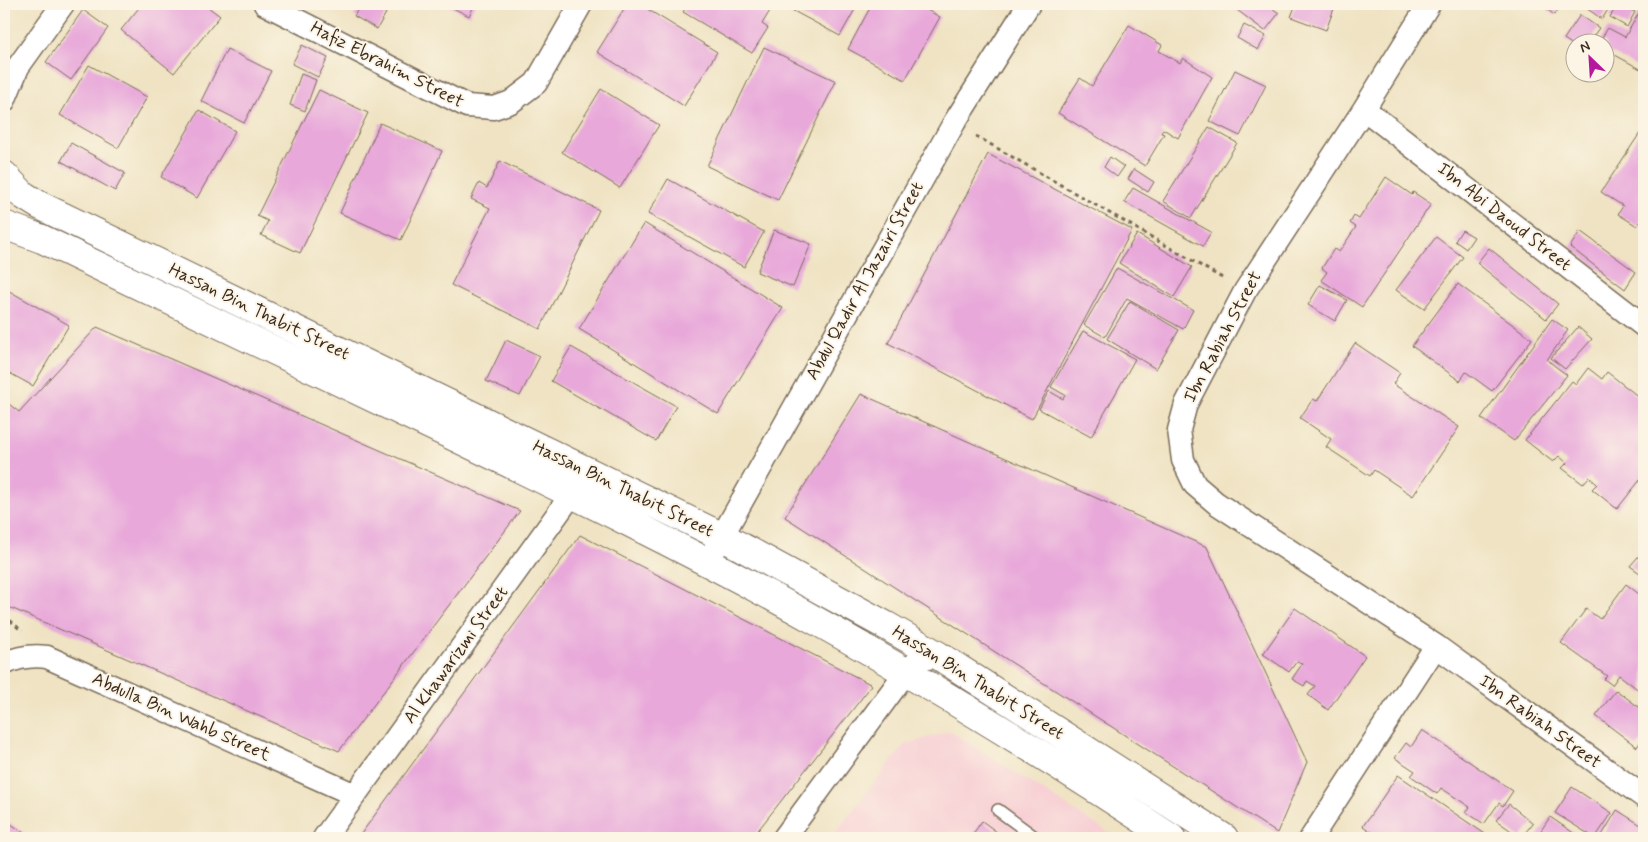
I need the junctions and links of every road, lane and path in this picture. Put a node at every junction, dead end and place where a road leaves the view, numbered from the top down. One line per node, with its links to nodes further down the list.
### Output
1 (62, 4): 6 (street)
2 (265, 4): 3 (street, Hafiz Ebrahim Street)
3 (581, 4)
4 (1029, 4): 9 (street, Abdul Qadir Al Jazairi Street)
5 (1429, 4): 8 (street, Ibn Rabiah Street)
6 (11, 73): 7 (street)
7 (4, 101)
8 (1364, 109): 12 (street, Ibn Rabiah Street); 13 (street, Ibn Abi Daoud Street)
9 (954, 123): 12 (path); 15 (street, Abdul Qadir Al Jazairi Street)
10 (4, 175): 14 (street, Hassan Bin Thabit Street)
11 (4, 226): 14 (street, Hassan Bin Thabit Street)
12 (1245, 291): 17 (street, Ibn Rabiah Street)
13 (1644, 326)
14 (579, 483): 15 (street, Hassan Bin Thabit Street); 16 (street, Hassan Bin Thabit Street); 21 (street, Al Khawarizmi Street)
15 (722, 537): 16 (street, Abdul Qadir Al Jazairi Street); 18 (street, Hassan Bin Thabit Street)
16 (707, 563): 20 (street, Hassan Bin Thabit Street)
17 (1436, 646): 22 (street, Ibn Rabiah Street); 29 (street)
18 (939, 656): 20 (street); 28 (street, Hassan Bin Thabit Street)
19 (4, 664): 21 (street, Abdulla Bin Wahb Street)
20 (906, 672): 25 (street); 27 (street, Hassan Bin Thabit Street)
21 (355, 795): 24 (street, Al Khawarizmi Street)
22 (1644, 797)
23 (998, 810): 26 (lane)
24 (324, 838)
25 (784, 838)
26 (1036, 838)
27 (1171, 838)
28 (1224, 838)
29 (1312, 838)

